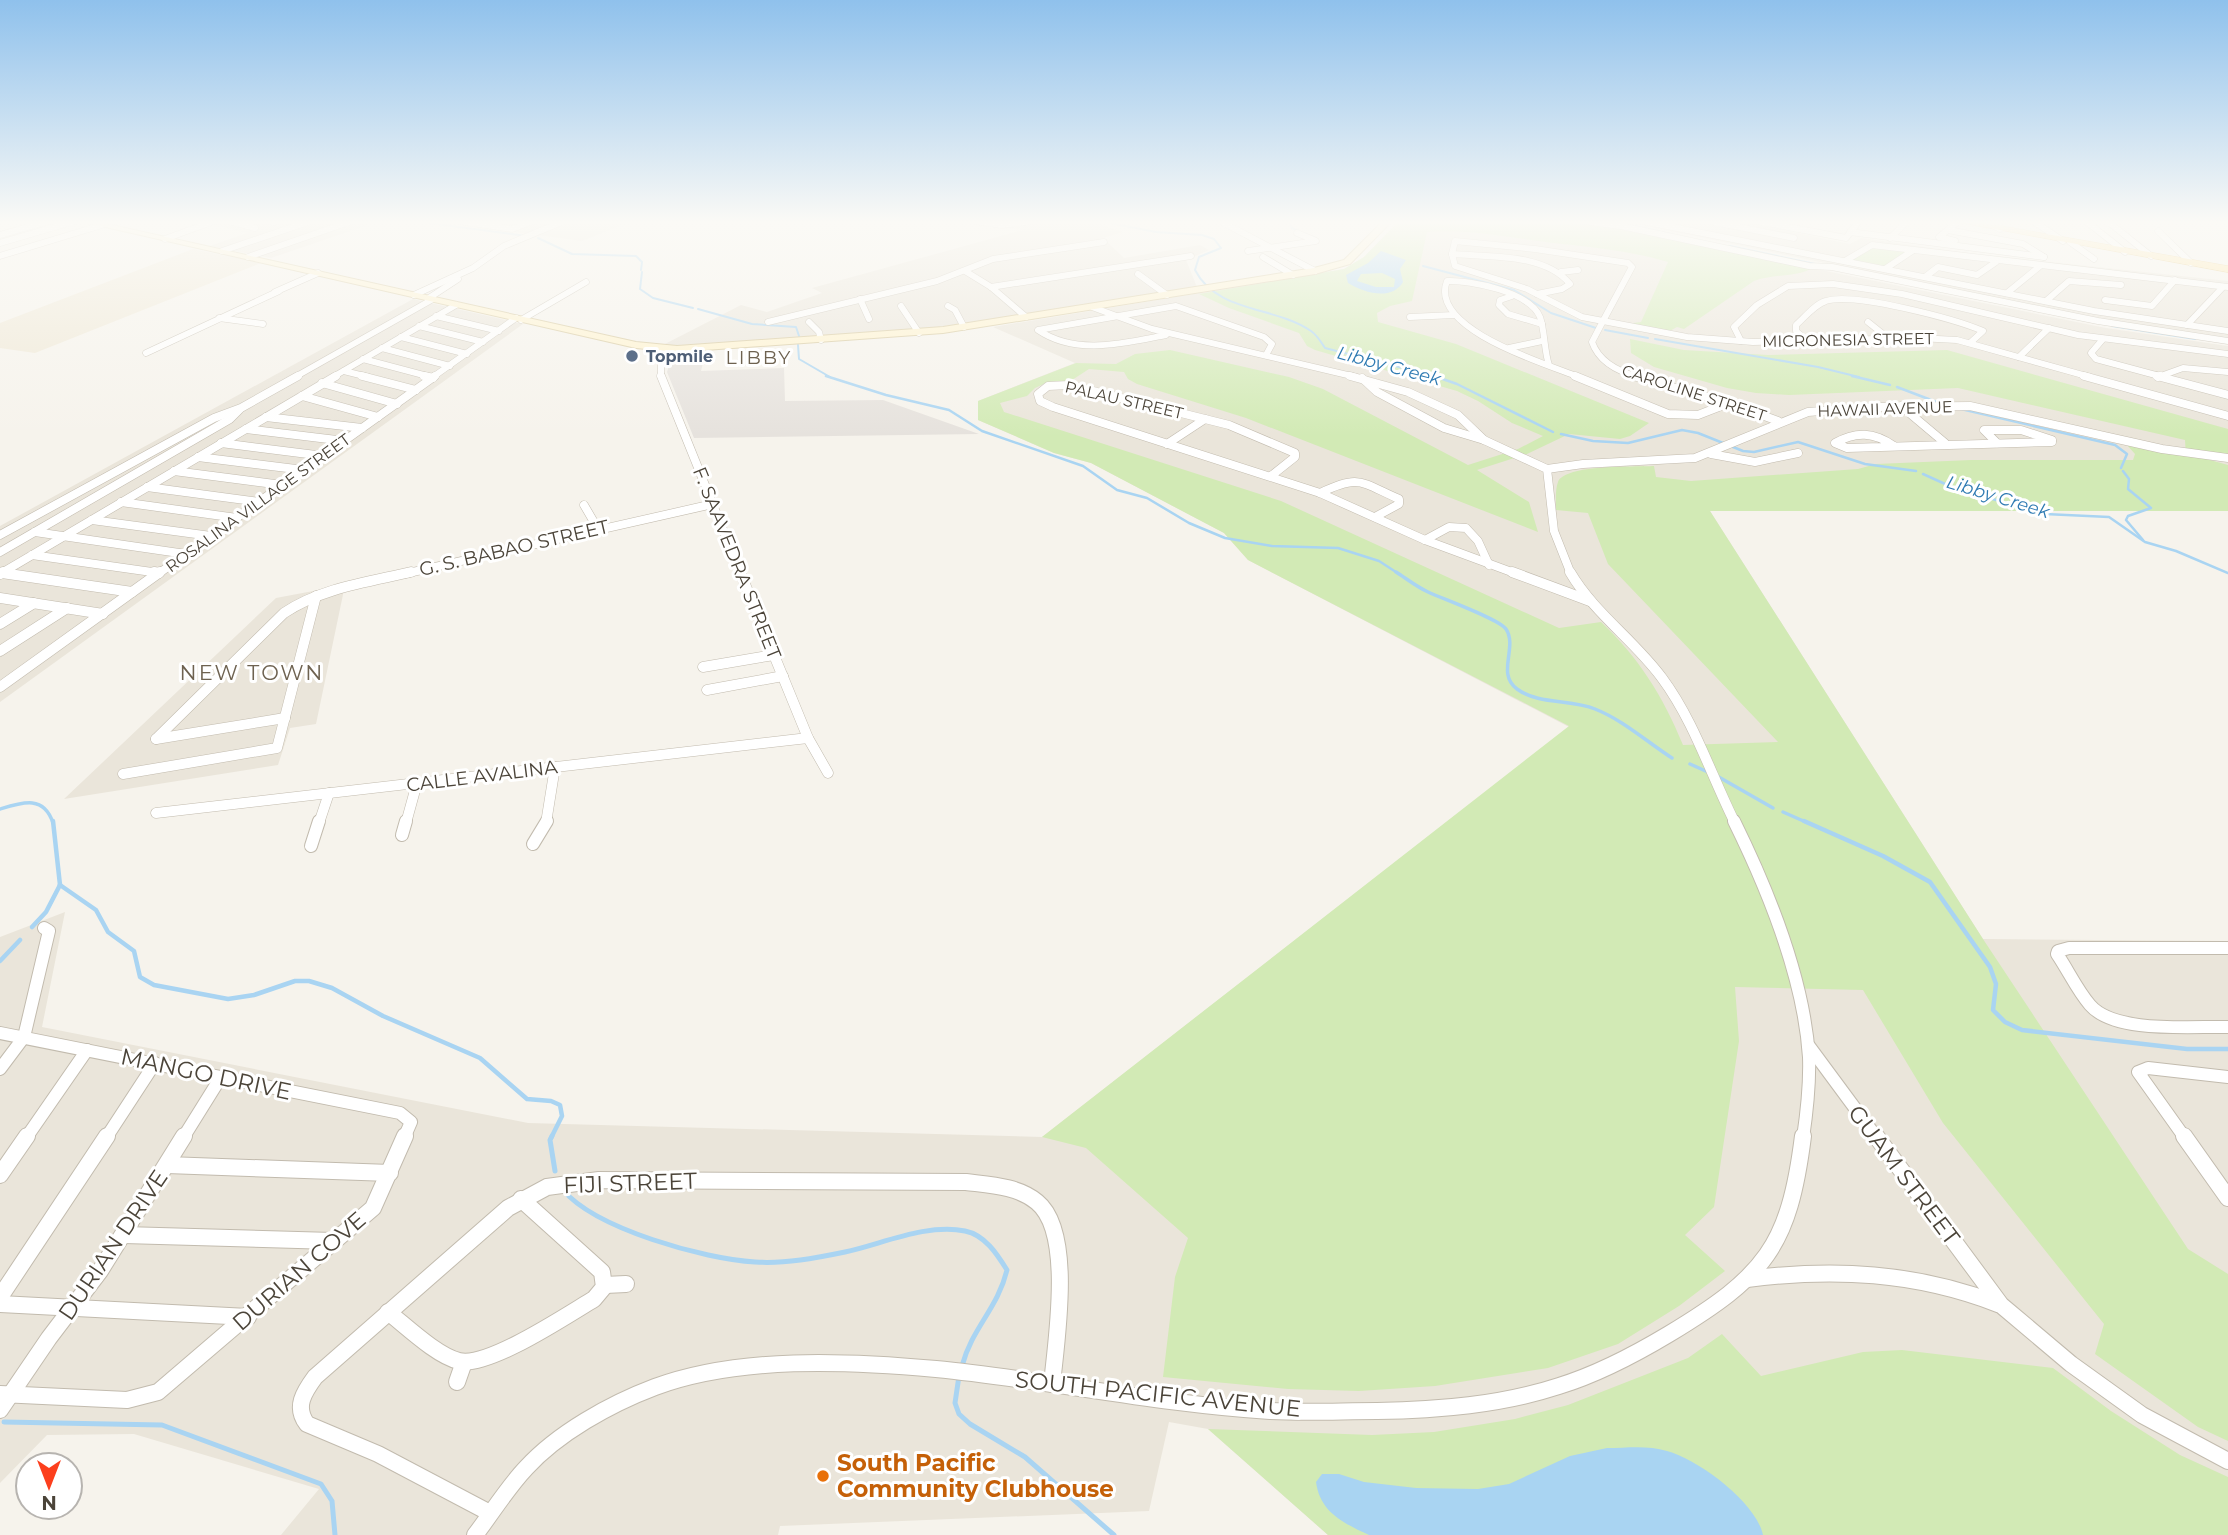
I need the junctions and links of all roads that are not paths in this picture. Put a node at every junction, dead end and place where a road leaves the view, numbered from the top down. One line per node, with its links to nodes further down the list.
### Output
1 (274, 293): 42 (street)
2 (404, 293): 24 (main road)
3 (420, 293): 24 (street)
4 (441, 293): 27 (street)
5 (567, 293): 43 (street, ROSALINA VILLAGE STREET)
6 (887, 293): 28 (street)
7 (997, 293): 40 (street)
8 (1164, 293): 25 (street)
9 (1180, 293): 25 (main road)
10 (1444, 293): 37 (street)
11 (1504, 293): 26 (street)
12 (1534, 293): 23 (street, MICRONESIA STREET)
13 (1542, 293): 23 (street)
14 (1619, 293): 47 (street, CAROLINE STREET)
15 (1778, 293): 65 (street)
16 (1893, 293): 54 (street)
17 (1958, 293): 66 (street)
18 (2007, 293): 30 (street)
19 (2056, 293): 30 (street)
20 (2113, 293): 29 (street)
21 (2164, 293): 29 (street)
22 (2220, 293): 51 (street)
23 (1537, 294): 47 (street, MICRONESIA STREET)
24 (414, 295): 27 (main road)
25 (1167, 295): 32 (main road)
26 (1514, 296): 50 (street); 50 (street)
27 (431, 299): 31 (main road); 92 (street)
28 (860, 299): 44 (street); 45 (street)
29 (2105, 300): 36 (street)
30 (2046, 301): 36 (street)
31 (456, 305): 38 (street); 43 (main road)
32 (1104, 305): 35 (main road); 39 (street)
33 (901, 306): 57 (street)
34 (948, 306): 53 (street)
35 (1092, 307): 39 (street); 40 (main road)
36 (2094, 311): 51 (street)
37 (1454, 315): 41 (street); 70 (street)
38 (436, 316): 52 (street); 55 (street)
39 (1116, 316): 58 (street); 58 (street); 75 (street)
40 (1026, 317): 53 (main road)
41 (1410, 317)
42 (219, 318): 49 (street); 72 (street)
43 (519, 319): 55 (street, ROSALINA VILLAGE STREET); 71 (main road)
44 (869, 319)
45 (768, 321)
46 (809, 322): 62 (street)
47 (1604, 322): 65 (street, MICRONESIA STREET); 89 (street, CAROLINE STREET)
48 (1868, 322): 60 (street)
49 (262, 324)
50 (1542, 324): 64 (street)
51 (2187, 325): 56 (street)
52 (419, 326): 59 (street); 67 (street)
53 (964, 327): 57 (main road)
54 (2049, 328): 61 (street); 76 (street)
55 (499, 331): 67 (street, ROSALINA VILLAGE STREET)
56 (2228, 331)
57 (919, 333): 62 (main road)
58 (1172, 334): 75 (street)
59 (401, 337): 69 (street); 73 (street)
60 (1888, 338): 63 (street, MICRONESIA STREET); 68 (street, MICRONESIA STREET)
61 (2103, 339): 74 (street); 83 (street)
62 (821, 340): 71 (main road)
63 (1806, 340): 65 (street, MICRONESIA STREET); 68 (street)
64 (1542, 341): 70 (street); 78 (street)
65 (1741, 341)
66 (2228, 341)
67 (483, 342): 73 (street, ROSALINA VILLAGE STREET)
68 (1970, 343): 76 (street, MICRONESIA STREET)
69 (382, 348): 77 (street); 79 (street)
70 (1509, 348): 78 (street)
71 (667, 349): 121 (street, F. SAAVEDRA STREET)
72 (146, 353)
73 (467, 354): 79 (street, ROSALINA VILLAGE STREET)
74 (2228, 354)
75 (1266, 355): 84 (street)
76 (2019, 357): 93 (street, MICRONESIA STREET)
77 (363, 359): 80 (street); 82 (street)
78 (1549, 365): 89 (street)
79 (450, 366): 82 (street, ROSALINA VILLAGE STREET)
80 (344, 371): 85 (street); 86 (street)
81 (2228, 372): 83 (street)
82 (433, 377): 86 (street, ROSALINA VILLAGE STREET)
83 (2158, 377): 87 (street)
84 (1362, 378): 100 (street); 100 (street)
85 (322, 383): 88 (street); 90 (street)
86 (416, 390): 90 (street, ROSALINA VILLAGE STREET)
87 (2228, 395)
88 (302, 396): 94 (street); 95 (street)
89 (1729, 403): 97 (street, CAROLINE STREET)
90 (397, 404): 95 (street, ROSALINA VILLAGE STREET)
91 (1900, 406): 97 (street, HAWAII AVENUE); 103 (street); 111 (street, HAWAII AVENUE)
92 (241, 408): 127 (street); 128 (street)
93 (2228, 416)
94 (266, 417): 98 (street); 99 (street)
95 (378, 417): 98 (street, ROSALINA VILLAGE STREET)
96 (1206, 419): 105 (street); 105 (street, PALAU STREET); 115 (street, PALAU STREET)
97 (1778, 421): 108 (street, HAWAII AVENUE)
98 (362, 428): 101 (street, ROSALINA VILLAGE STREET)
99 (246, 429): 101 (street); 102 (street)
100 (1484, 440): 112 (street)
101 (345, 441): 109 (street, ROSALINA VILLAGE STREET)
102 (222, 443): 109 (street); 110 (street)
103 (1945, 443): 104 (street); 106 (street)
104 (1997, 443): 104 (street)
105 (1167, 444): 115 (street, PALAU STREET)
106 (1894, 446): 106 (street)
107 (1798, 453): 108 (street)
108 (1712, 454): 112 (street, HAWAII AVENUE)
109 (324, 456): 113 (street, ROSALINA VILLAGE STREET)
110 (198, 457): 113 (street); 114 (street)
111 (2228, 458)
112 (1547, 469): 141 (street, SOUTH PACIFIC AVENUE)
113 (304, 470): 116 (street, ROSALINA VILLAGE STREET)
114 (174, 471): 116 (street); 117 (street)
115 (1271, 476): 118 (street, PALAU STREET)
116 (282, 485): 120 (street, ROSALINA VILLAGE STREET)
117 (147, 487): 119 (street); 120 (street)
118 (1320, 493): 123 (street, PALAU STREET); 123 (street)
119 (121, 502): 124 (street); 125 (street)
120 (260, 502): 124 (street, ROSALINA VILLAGE STREET)
121 (713, 504): 126 (street, G. S. BABAO STREET); 147 (street, F. SAAVEDRA STREET)
122 (583, 505): 126 (street)
123 (1375, 517): 131 (street, PALAU STREET)
124 (237, 518): 129 (street, ROSALINA VILLAGE STREET)
125 (92, 520): 129 (street); 130 (street)
126 (598, 529): 139 (street, G. S. BABAO STREET)
127 (35, 533): 130 (street); 132 (street)
128 (0, 535)
129 (211, 536): 133 (street, ROSALINA VILLAGE STREET)
130 (62, 537): 133 (street); 134 (street)
131 (1425, 540): 135 (street, PALAU STREET); 135 (street)
132 (0, 552)
133 (186, 554): 136 (street, ROSALINA VILLAGE STREET)
134 (32, 555): 136 (street); 137 (street)
135 (1489, 565): 141 (street, PALAU STREET)
136 (159, 573): 138 (street, ROSALINA VILLAGE STREET)
137 (1, 574): 138 (street)
138 (132, 592): 144 (street, ROSALINA VILLAGE STREET)
139 (316, 596): 152 (street); 152 (street, G. S. BABAO STREET)
140 (0, 598): 142 (street)
141 (1590, 600): 168 (street, SOUTH PACIFIC AVENUE)
142 (34, 603): 143 (street); 145 (street)
143 (67, 608): 144 (street); 146 (street)
144 (103, 614): 150 (street, ROSALINA VILLAGE STREET)
145 (0, 624)
146 (0, 651)
147 (774, 655): 148 (street); 149 (street, F. SAAVEDRA STREET)
148 (703, 667)
149 (783, 676): 151 (street); 153 (street, F. SAAVEDRA STREET)
150 (0, 687)
151 (708, 690)
152 (285, 718): 156 (street)
153 (808, 738): 154 (street, CALLE AVALINA); 155 (street, F. SAAVEDRA STREET)
154 (555, 767): 157 (street, CALLE AVALINA); 161 (street)
155 (828, 773)
156 (123, 774)
157 (417, 783): 158 (street, CALLE AVALINA); 160 (street)
158 (329, 793): 159 (street, CALLE AVALINA); 162 (street)
159 (156, 813)
160 (402, 835)
161 (533, 844)
162 (311, 846)
163 (44, 928): 167 (street)
164 (2228, 948): 165 (street)
165 (2228, 1027)
166 (0, 1033): 167 (street, MANGO DRIVE)
167 (24, 1037): 169 (street, MANGO DRIVE); 171 (street)
168 (1808, 1046): 182 (street, SOUTH PACIFIC AVENUE); 187 (street, GUAM STREET)
169 (87, 1049): 170 (street, MANGO DRIVE); 177 (street)
170 (155, 1063): 172 (street, MANGO DRIVE); 185 (street)
171 (0, 1069)
172 (221, 1077): 174 (street, MANGO DRIVE); 175 (street, DURIAN DRIVE)
173 (2228, 1077): 178 (street)
174 (410, 1118): 176 (street, DURIAN COVE)
175 (167, 1165): 176 (street); 180 (street, DURIAN DRIVE)
176 (390, 1173): 181 (street, DURIAN COVE)
177 (0, 1175)
178 (2228, 1198)
179 (521, 1199): 184 (street); 189 (street, FIJI STREET); 193 (street, FIJI STREET)
180 (124, 1235): 181 (street); 188 (street, DURIAN DRIVE)
181 (333, 1241): 190 (street, DURIAN COVE)
182 (1747, 1279): 187 (street, GUAM STREET); 193 (street, SOUTH PACIFIC AVENUE)
183 (626, 1284): 184 (street)
184 (605, 1285): 191 (street)
185 (0, 1297)
186 (0, 1304): 188 (street)
187 (2000, 1305): 196 (street, GUAM STREET)
188 (72, 1308): 190 (street); 194 (street, DURIAN DRIVE)
189 (388, 1312): 191 (street); 197 (street, FIJI STREET)
190 (247, 1317): 194 (street, DURIAN COVE)
191 (464, 1362): 192 (street)
192 (457, 1382)
193 (1052, 1384): 197 (street, SOUTH PACIFIC AVENUE)
194 (5, 1394): 195 (street, DURIAN DRIVE)
195 (0, 1410)
196 (2228, 1461)
197 (488, 1512): 198 (street, SOUTH PACIFIC AVENUE)
198 (475, 1535)

